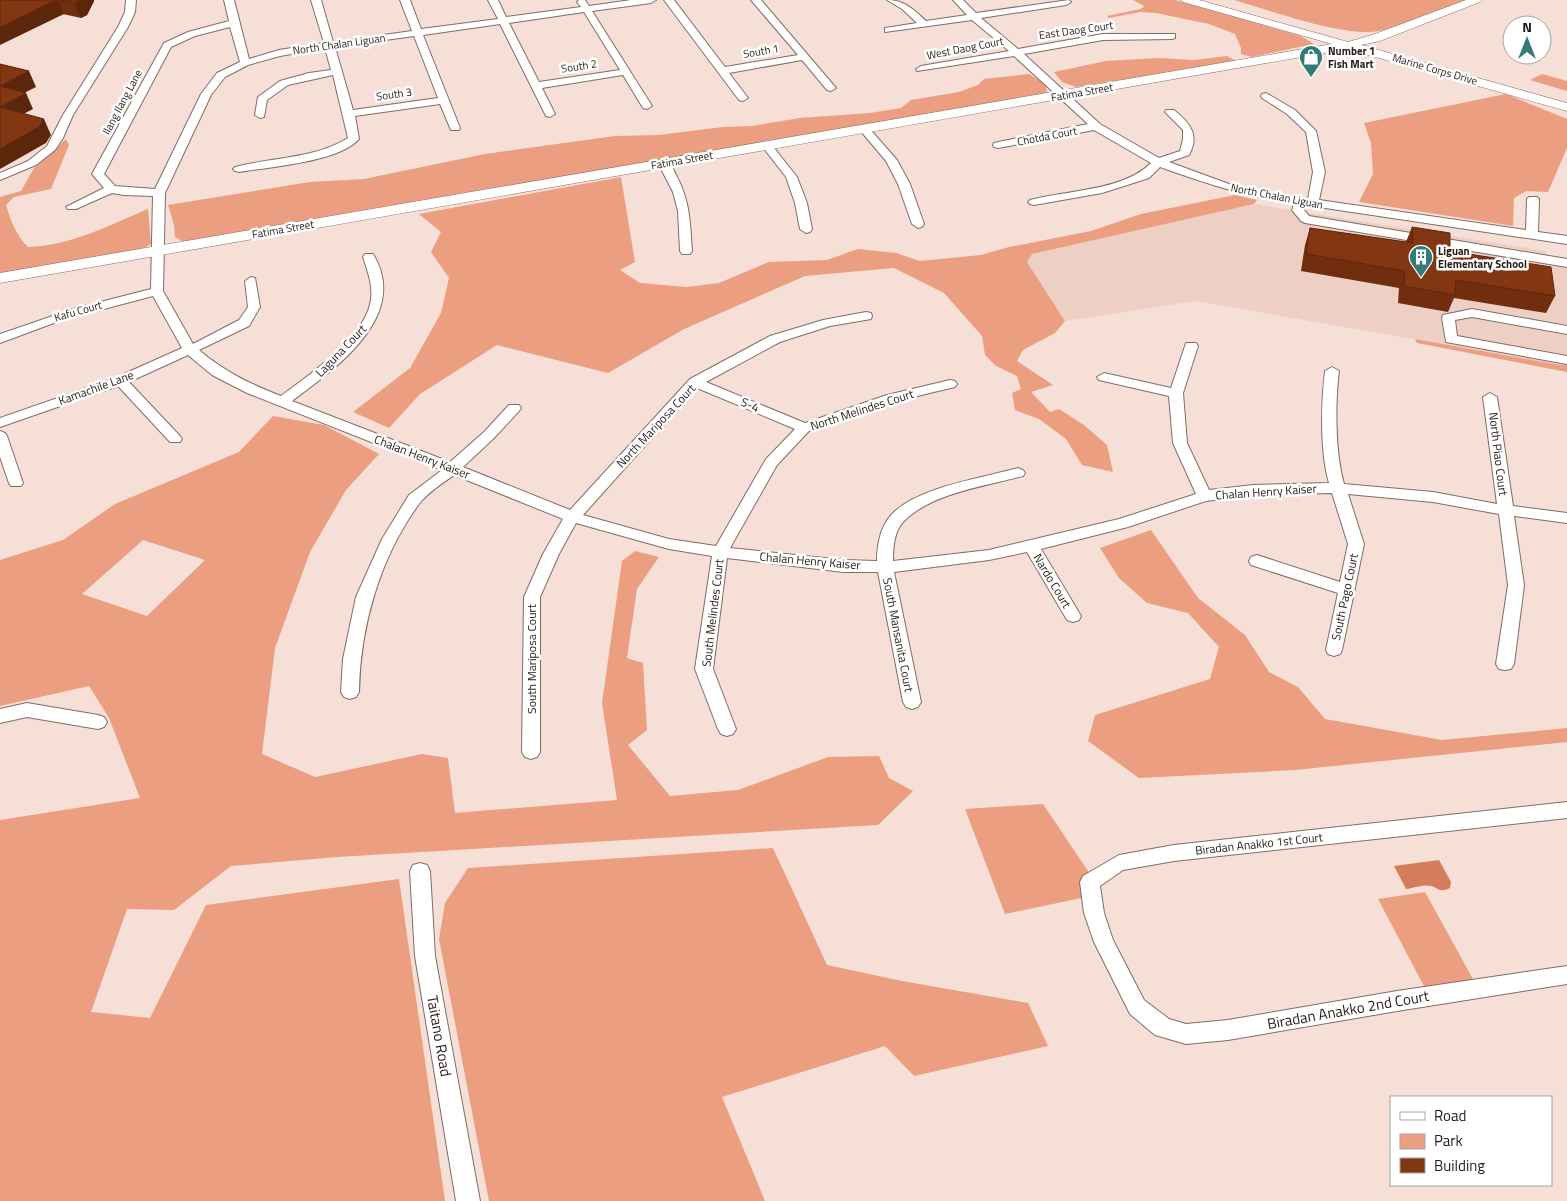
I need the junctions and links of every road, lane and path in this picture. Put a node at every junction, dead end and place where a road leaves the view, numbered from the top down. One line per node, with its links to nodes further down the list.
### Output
1 (131, 0): 21 (street)
2 (229, 0): 19 (street)
3 (316, 0): 27 (street)
4 (405, 0): 23 (street)
5 (494, 0): 18 (street)
6 (651, 0): 16 (street, North Chalan Liguan)
7 (670, 0): 32 (street)
8 (756, 0): 29 (street)
9 (892, 0): 20 (street)
10 (958, 0): 17 (street, North Chalan Liguan)
11 (1186, 0): 26 (main road, Marine Corps Drive)
12 (1215, 0): 25 (main road)
13 (1476, 0): 25 (main road, Fatima Street)
14 (120, 2): 21 (street)
15 (1066, 2): 17 (street)
16 (584, 4): 18 (street, North Chalan Liguan); 34 (street)
17 (974, 17): 20 (street); 28 (street, North Chalan Liguan)
18 (504, 21): 23 (street, North Chalan Liguan); 35 (street)
19 (235, 24): 30 (street); 57 (street, Ilang Ilang Lane)
20 (924, 24): 22 (street)
21 (123, 26): 56 (street)
22 (888, 30)
23 (418, 33): 27 (street, North Chalan Liguan); 41 (street)
24 (1172, 36): 28 (street, East Daog Court)
25 (1365, 41): 26 (main road, Fatima Street); 40 (main road)
26 (1349, 45): 37 (main road, Fatima Street); 43 (main road, Marine Corps Drive)
27 (329, 46): 30 (street, North Chalan Liguan); 33 (street)
28 (1013, 52): 31 (street, West Daog Court); 37 (street, North Chalan Liguan)
29 (805, 57): 32 (street, South 1); 36 (street)
30 (245, 63): 58 (street, North Chalan Liguan)
31 (921, 69)
32 (722, 71): 39 (street)
33 (336, 72): 45 (street); 47 (street)
34 (626, 72): 35 (street, South 2); 42 (street)
35 (536, 86): 46 (street)
36 (832, 88)
37 (1062, 95): 48 (street, North Chalan Liguan); 50 (main road, Fatima Street)
38 (1266, 96): 62 (street)
39 (743, 98)
40 (1567, 98)
41 (443, 100): 45 (street, South 3); 49 (street)
42 (647, 106)
43 (1567, 107)
44 (1170, 112): 53 (street)
45 (349, 114): 55 (street)
46 (550, 114)
47 (260, 115)
48 (1096, 126): 51 (street, Chotda Court); 53 (street, North Chalan Liguan)
49 (455, 128)
50 (864, 129): 52 (main road, Fatima Street); 64 (street)
51 (998, 145)
52 (766, 146): 54 (main road, Fatima Street); 65 (street)
53 (1159, 162): 60 (street); 61 (street, North Chalan Liguan)
54 (664, 164): 68 (main road, Fatima Street); 69 (street)
55 (239, 169)
56 (0, 177)
57 (111, 189): 58 (street); 63 (street)
58 (159, 193): 68 (street, North Chalan Liguan)
59 (1533, 199): 66 (street)
60 (1034, 202)
61 (1300, 202): 62 (street, North Chalan Liguan); 71 (street)
62 (1313, 204): 66 (street, North Chalan Liguan)
63 (72, 207)
64 (918, 224)
65 (806, 229)
66 (1532, 236): 67 (street, North Chalan Liguan)
67 (1567, 240)
68 (157, 251): 72 (main road, Fatima Street); 74 (street, Chalan Henry Kaiser)
69 (686, 251)
70 (370, 257): 88 (street, Laguna Court)
71 (1567, 263)
72 (0, 278)
73 (251, 281): 79 (street, Kamachile Lane)
74 (158, 291): 77 (street, Kafu Court); 79 (street, Chalan Henry Kaiser)
75 (866, 316): 84 (street, North Mariposa Court)
76 (1567, 330): 80 (street)
77 (0, 339)
78 (1191, 346): 86 (street)
79 (189, 349): 83 (street, Kamachile Lane); 88 (street, Chalan Henry Kaiser)
80 (1567, 360)
81 (1332, 371): 97 (street)
82 (1104, 376): 86 (street)
83 (120, 381): 90 (street, Kamachile Lane); 93 (street)
84 (695, 382): 91 (street, S-4); 100 (street, North Mariposa Court)
85 (950, 384): 91 (street, North Melindes Court)
86 (1176, 393): 98 (street)
87 (1490, 397): 99 (street, North Piao Court)
88 (282, 402): 94 (street, Chalan Henry Kaiser)
89 (514, 408): 94 (street)
90 (0, 423)
91 (804, 428): 103 (street, North Melindes Court)
92 (0, 436): 96 (street)
93 (175, 439)
94 (452, 469): 100 (street, Chalan Henry Kaiser); 110 (street)
95 (1018, 472): 105 (street, South Mansanita Court)
96 (16, 483)
97 (1338, 488): 98 (street, Chalan Henry Kaiser); 99 (street, Chalan Henry Kaiser); 106 (street, South Pago Court)
98 (1205, 496): 102 (street, Chalan Henry Kaiser)
99 (1505, 510): 101 (street, Chalan Henry Kaiser); 109 (street, North Piao Court)
100 (572, 517): 103 (street, Chalan Henry Kaiser); 115 (street, South Mariposa Court)
101 (1567, 518)
102 (1031, 546): 105 (street, Chalan Henry Kaiser); 107 (street, Nardo Court)
103 (720, 552): 105 (street, Chalan Henry Kaiser); 114 (street, South Melindes Court)
104 (1257, 561): 106 (street)
105 (885, 567): 111 (street, South Mansanita Court)
106 (1346, 590): 108 (street, South Pago Court)
107 (1073, 616)
108 (1334, 650)
109 (1505, 664)
110 (350, 692)
111 (912, 702)
112 (0, 716): 113 (street)
113 (98, 722)
114 (727, 729)
115 (531, 752)
116 (1567, 810): 119 (street, Biradan Anakko 1st Court)
117 (420, 871): 120 (street, Taitano Road)
118 (1567, 975): 119 (street, Biradan Anakko 2nd Court)
119 (1137, 1007)
120 (468, 1201)

